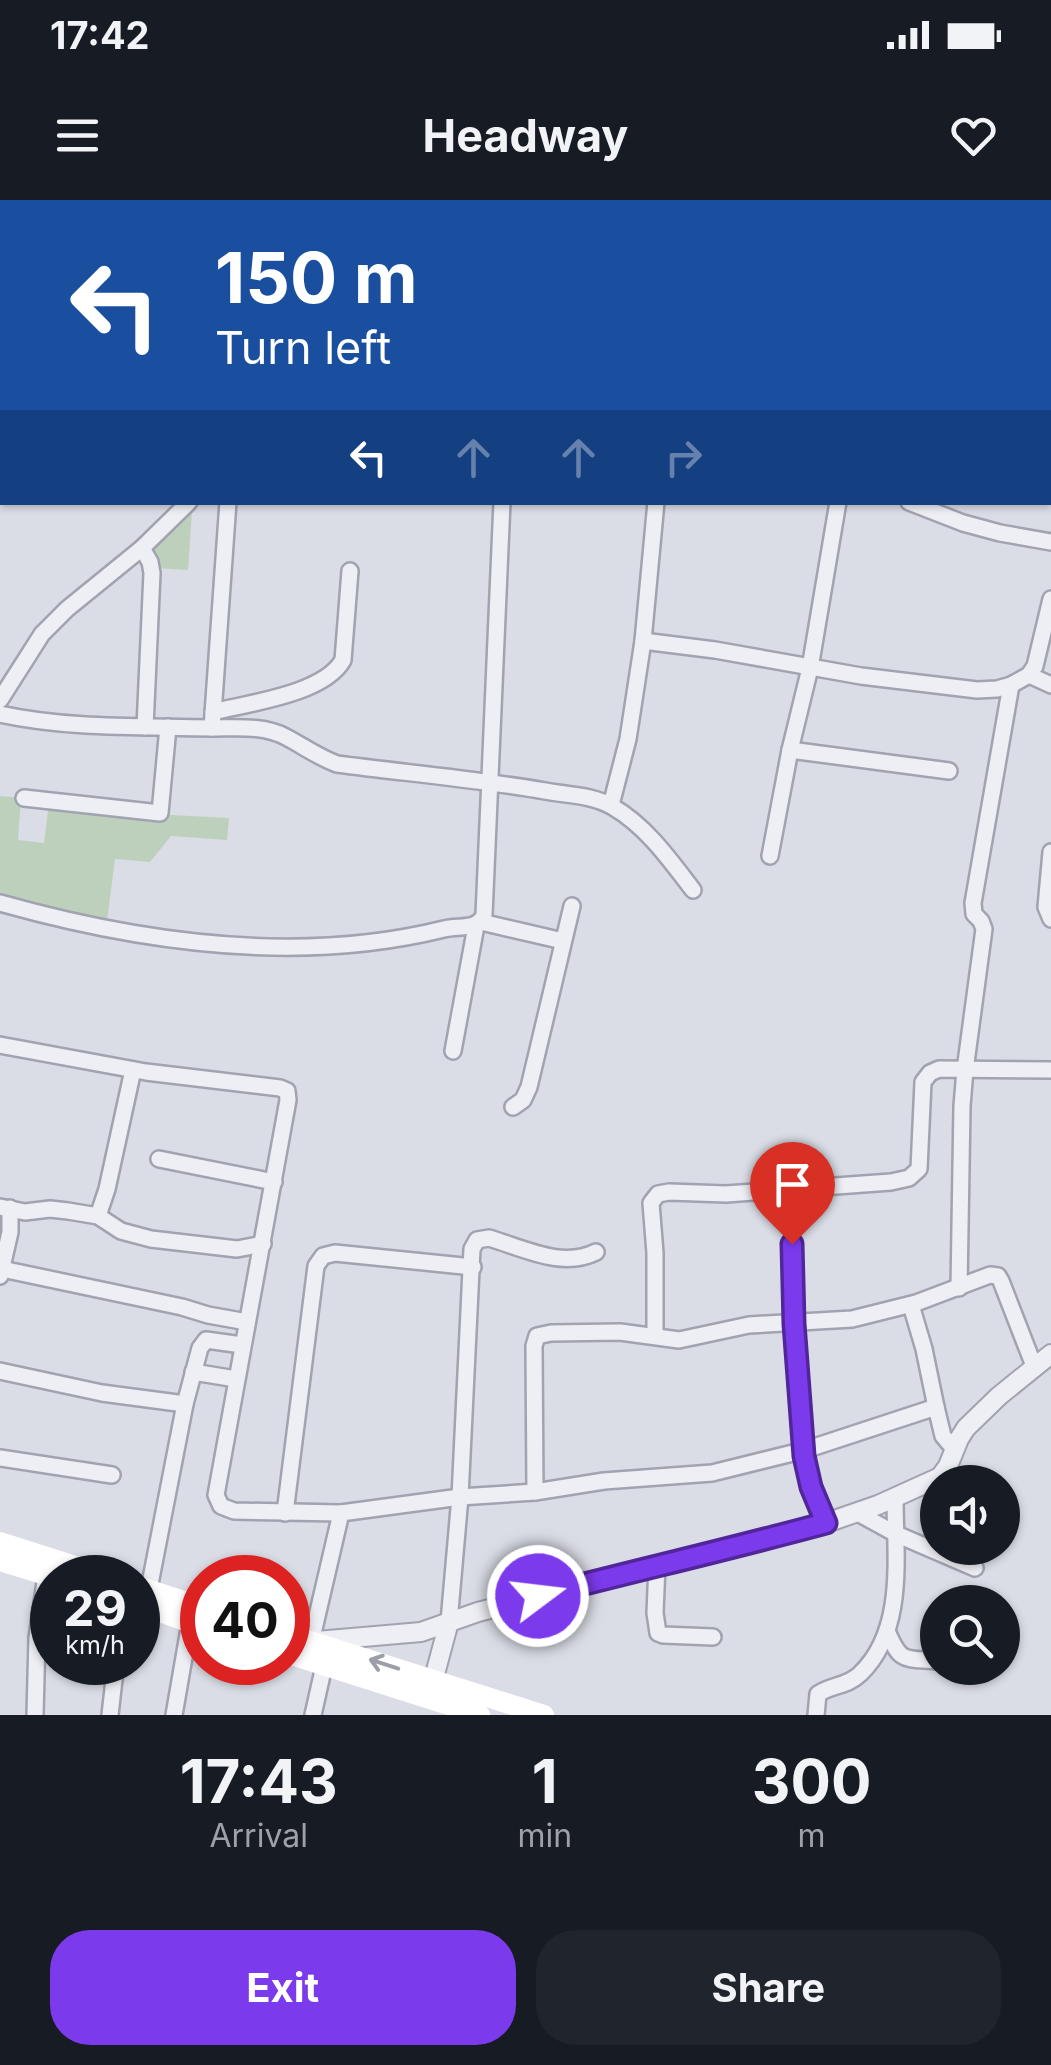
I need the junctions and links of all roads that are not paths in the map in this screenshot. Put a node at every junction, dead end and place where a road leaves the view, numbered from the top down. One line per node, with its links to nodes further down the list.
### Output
1 (186, 505): 8 (street)
2 (228, 505): 18 (street)
3 (502, 505): 23 (street)
4 (656, 505): 11 (street)
5 (837, 505): 12 (street)
6 (917, 505): 7 (street)
7 (1051, 542)
8 (142, 548): 16 (street); 19 (street)
9 (350, 571): 18 (street)
10 (1051, 599): 13 (street)
11 (643, 641): 12 (street); 25 (street)
12 (810, 668): 15 (street); 21 (street)
13 (1029, 675): 14 (street); 15 (street)
14 (1051, 684)
15 (1011, 686): 37 (street)
16 (0, 700)
17 (0, 714): 19 (street)
18 (213, 720): 20 (street); 23 (street)
19 (145, 726): 20 (street)
20 (168, 727): 24 (street)
21 (790, 750): 22 (street); 27 (street)
22 (948, 771)
23 (488, 781): 25 (street); 32 (street)
24 (24, 798)
25 (611, 805): 28 (street)
26 (1051, 852): 31 (street)
27 (770, 856)
28 (693, 890)
29 (0, 903): 32 (street)
30 (572, 906): 33 (street)
31 (1051, 919)
32 (478, 924): 33 (street); 35 (street)
33 (563, 941): 39 (street)
34 (0, 1045): 36 (street)
35 (453, 1051)
36 (133, 1070): 41 (street); 43 (street)
37 (965, 1070): 38 (street); 49 (street); 53 (street)
38 (1051, 1070)
39 (513, 1107)
40 (158, 1159): 41 (street)
41 (274, 1182): 44 (street)
42 (5, 1208): 43 (street); 48 (street)
43 (98, 1216): 44 (street)
44 (263, 1244): 51 (street)
45 (792, 1244): 52 (street)
46 (596, 1252): 47 (street)
47 (472, 1267): 67 (street); 70 (street)
48 (1, 1272): 51 (street)
49 (959, 1288): 50 (street); 56 (street)
50 (911, 1305): 52 (street); 61 (street)
51 (247, 1322): 54 (street)
52 (794, 1324): 53 (street); 63 (street)
53 (655, 1335): 66 (street)
54 (242, 1345): 58 (street); 59 (street)
55 (1051, 1354): 56 (street)
56 (1034, 1366): 62 (street)
57 (0, 1371): 60 (street)
58 (193, 1372): 59 (street); 60 (street)
59 (236, 1379): 70 (street)
60 (184, 1404): 76 (street)
61 (936, 1407): 62 (street); 63 (street)
62 (954, 1449): 68 (street)
63 (805, 1450): 66 (street); 72 (street)
64 (0, 1458): 65 (street)
65 (112, 1475)
66 (535, 1492): 67 (street)
67 (460, 1497): 71 (street); 81 (street)
68 (895, 1498): 69 (street); 73 (street)
69 (856, 1512): 72 (street); 73 (street)
70 (284, 1513): 71 (street)
71 (342, 1513): 84 (street)
72 (826, 1523): 78 (street)
73 (896, 1534): 79 (street); 82 (street)
74 (0, 1542): 75 (main road)
75 (41, 1555)
76 (150, 1555)
77 (0, 1562): 80 (main road)
78 (657, 1565): 81 (street); 83 (street)
79 (975, 1568)
80 (30, 1570)
81 (449, 1622): 84 (street); 91 (street)
82 (886, 1631): 85 (street); 98 (street)
83 (712, 1638)
84 (312, 1642): 91 (main road, one-way to 84)
85 (920, 1660)
86 (310, 1661): 87 (main road)
87 (324, 1666): 91 (main road); 95 (street)
88 (35, 1685): 92 (street)
89 (113, 1685): 93 (street)
90 (182, 1685): 94 (street)
91 (428, 1698): 96 (main road); 97 (main road)
92 (34, 1715)
93 (110, 1715)
94 (174, 1715)
95 (313, 1715)
96 (480, 1715)
97 (544, 1715)
98 (816, 1715)

